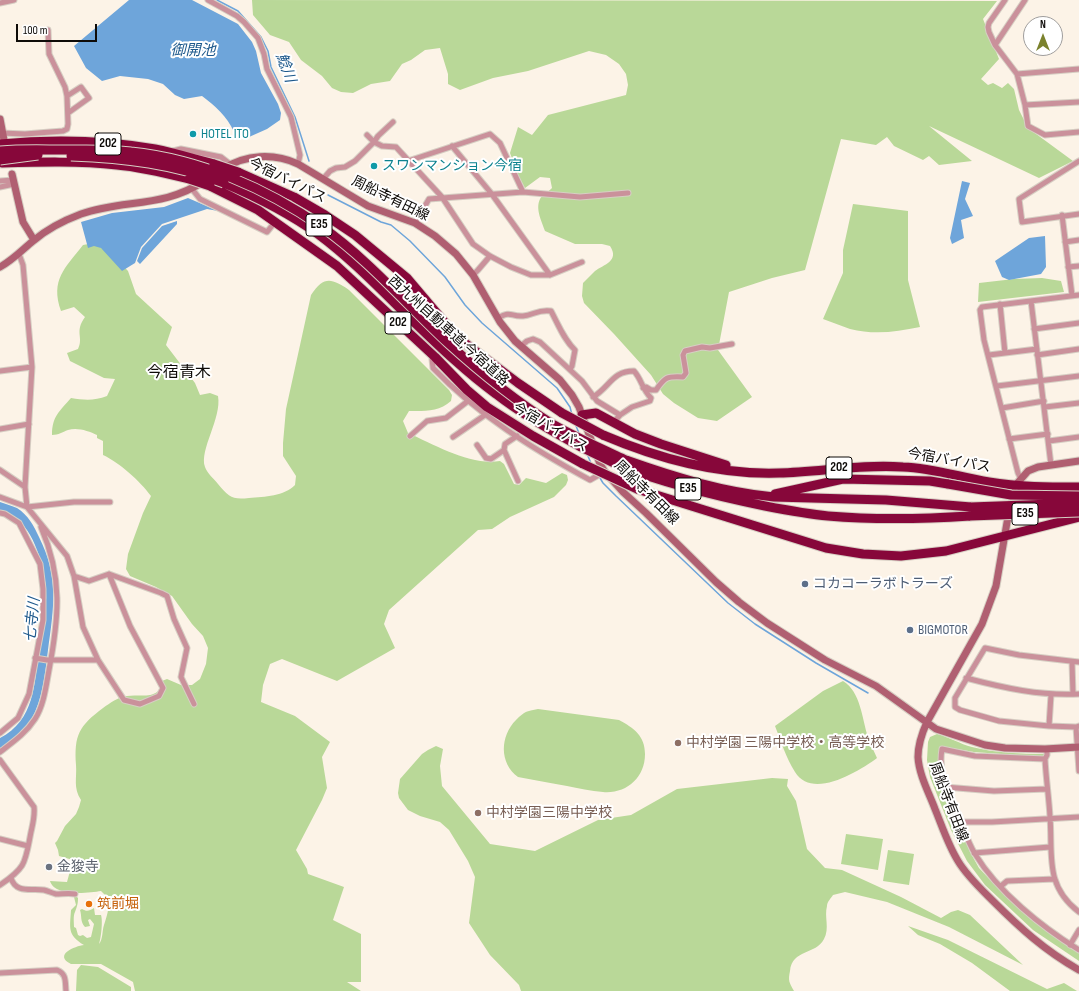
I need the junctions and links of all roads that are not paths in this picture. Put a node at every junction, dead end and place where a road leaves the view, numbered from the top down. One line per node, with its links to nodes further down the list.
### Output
1 (14, 0): 5 (street)
2 (208, 0): 29 (street)
3 (1005, 0): 7 (street)
4 (1025, 0): 7 (street)
5 (0, 3)
6 (48, 30): 10 (street)
7 (995, 45): 9 (street)
8 (1079, 69): 9 (street)
9 (1017, 74): 12 (street)
10 (67, 96): 13 (street); 13 (street)
11 (1079, 102): 12 (street)
12 (1025, 105): 16 (street)
13 (68, 113): 18 (street)
14 (0, 119): 18 (main road)
15 (393, 122): 19 (street)
16 (1079, 132)
17 (368, 135): 19 (street)
18 (2, 138): 22 (highway, 今宿バイパス / 202)
19 (374, 142): 25 (street); 31 (street)
20 (452, 146): 25 (street); 35 (street); 36 (street)
21 (0, 151): 98 (highway, 西九州自動車道;今宿道路 / E35, bridge)
22 (168, 152): 28 (street); 97 (highway, 今宿バイパス / 202, bridge)
23 (38, 155): 24 (highway, 西九州自動車道;今宿道路 / E35, bridge); 27 (highway, bridge); 114 (highway, 西九州自動車道;今宿道路 / E35, bridge)
24 (0, 157)
25 (408, 161): 38 (street)
26 (1079, 161): 40 (street)
27 (0, 162): 41 (highway, 今宿バイパス / 202, bridge)
28 (230, 164): 29 (main road, 周船寺有田線); 34 (main road, 周船寺有田線)
29 (298, 164): 31 (main road, 周船寺有田線)
30 (13, 179): 32 (street); 33 (street); 43 (main road)
31 (323, 179): 42 (main road, 周船寺有田線)
32 (0, 181)
33 (0, 187)
34 (192, 189): 41 (street); 43 (main road, 周船寺有田線)
35 (523, 192): 36 (street); 37 (street)
36 (491, 193): 38 (street); 53 (street)
37 (628, 193)
38 (442, 197): 42 (street); 47 (street)
39 (1079, 214): 40 (street)
40 (1062, 216): 45 (street)
41 (275, 222): 67 (highway, 今宿バイパス / 202)
42 (415, 223): 52 (main road, 周船寺有田線)
43 (34, 240): 46 (main road, 周船寺有田線)
44 (1079, 240): 45 (street)
45 (1065, 242): 51 (street)
46 (19, 254): 50 (main road, 周船寺有田線); 68 (street)
47 (490, 256): 52 (street); 53 (street)
48 (582, 262): 53 (street)
49 (1079, 266): 51 (street)
50 (0, 267)
51 (1068, 267): 54 (street)
52 (473, 274): 58 (main road, 周船寺有田線)
53 (550, 274)
54 (1072, 295): 55 (street); 56 (street)
55 (1079, 295)
56 (1031, 301): 57 (street); 60 (street)
57 (1000, 304): 65 (street); 66 (street)
58 (498, 318): 62 (main road, 周船寺有田線); 69 (street)
59 (1079, 322): 60 (street)
60 (1034, 329): 64 (street)
61 (732, 344): 74 (street)
62 (521, 346): 69 (street); 82 (main road, 周船寺有田線)
63 (1079, 349): 64 (street)
64 (1037, 352): 65 (street); 72 (street)
65 (1005, 353): 66 (street)
66 (989, 354): 73 (street)
67 (435, 358): 76 (street); 119 (highway, 今宿バイパス / 202, bridge)
68 (32, 367): 70 (street); 84 (street)
69 (570, 369): 75 (street)
70 (0, 371)
71 (1079, 376): 72 (street)
72 (1041, 381): 73 (street); 77 (street)
73 (997, 386): 80 (street)
74 (643, 388): 75 (street); 83 (street)
75 (593, 397): 83 (street)
76 (468, 401): 81 (street); 87 (street)
77 (1044, 401): 79 (street); 80 (street)
78 (1079, 403): 79 (street)
79 (1045, 407): 86 (street)
80 (1002, 408): 91 (street)
81 (485, 415): 88 (street); 89 (street)
82 (582, 415): 83 (highway); 100 (main road, 周船寺有田線)
83 (617, 419): 97 (highway)
84 (29, 424): 85 (street); 105 (street)
85 (0, 429)
86 (1048, 434): 91 (street); 92 (street)
87 (410, 436)
88 (453, 436)
89 (517, 436): 94 (street); 100 (street)
90 (1079, 437): 92 (street)
91 (1009, 439): 103 (street)
92 (1049, 442): 96 (street)
93 (477, 445): 94 (street)
94 (504, 450): 102 (street)
95 (1079, 461): 96 (main road)
96 (1051, 465): 103 (main road)
97 (852, 467): 103 (highway, 今宿バイパス / 202)
98 (652, 469): 101 (highway); 108 (highway, 西九州自動車道;今宿道路 / E35)
99 (0, 470): 105 (street)
100 (604, 472): 132 (main road, 周船寺有田線)
101 (704, 478)
102 (518, 481)
103 (1018, 482): 107 (highway, 今宿バイパス / 202); 119 (main road)
104 (804, 486): 106 (highway); 108 (highway); 109 (highway, bridge)
105 (25, 487): 113 (street)
106 (788, 487)
107 (1079, 487)
108 (754, 495): 114 (highway, 西九州自動車道;今宿道路 / E35)
109 (1079, 496)
110 (0, 497): 113 (street)
111 (110, 502): 113 (street)
112 (1079, 503): 114 (highway, 西九州自動車道;今宿道路 / E35, bridge)
113 (27, 507): 118 (street)
114 (971, 511): 115 (highway, 西九州自動車道;今宿道路 / E35, bridge)
115 (1079, 512)
116 (0, 513): 122 (street)
117 (1079, 517): 119 (highway, 今宿バイパス / 202)
118 (39, 520): 121 (street); 123 (street)
119 (1004, 537): 132 (main road)
120 (109, 574): 121 (street); 124 (street); 131 (street)
121 (74, 576): 124 (street)
122 (36, 658): 123 (street); 135 (street)
123 (49, 660): 124 (street); 138 (street)
124 (98, 660)
125 (1072, 662): 126 (street); 127 (street); 128 (street)
126 (1079, 662)
127 (966, 678): 130 (street); 133 (street)
128 (1073, 694): 129 (street); 130 (street)
129 (1079, 694)
130 (1051, 695): 133 (street)
131 (194, 704)
132 (927, 722): 137 (main road); 160 (main road, 周船寺有田線)
133 (1049, 726): 134 (street)
134 (1078, 726): 136 (street)
135 (0, 733)
136 (1078, 747): 137 (main road); 141 (street)
137 (1047, 749): 139 (street)
138 (0, 752)
139 (1045, 759): 142 (street); 143 (street)
140 (0, 760): 148 (street)
141 (1079, 771)
142 (945, 787): 143 (street); 146 (street)
143 (1047, 789): 145 (street)
144 (1079, 817): 145 (street)
145 (1050, 818): 146 (street); 149 (street)
146 (961, 822): 150 (street)
147 (0, 839): 148 (street)
148 (28, 846): 151 (street)
149 (1050, 847): 150 (street); 152 (street)
150 (974, 853): 154 (street)
151 (11, 878): 153 (street); 155 (street)
152 (1055, 879): 154 (street); 156 (street)
153 (0, 885)
154 (1001, 886): 158 (street)
155 (75, 894)
156 (1079, 912)
157 (1079, 930): 158 (street)
158 (1070, 945): 159 (street)
159 (1079, 950)
160 (1079, 970)
161 (0, 973): 162 (street)
162 (66, 991)

